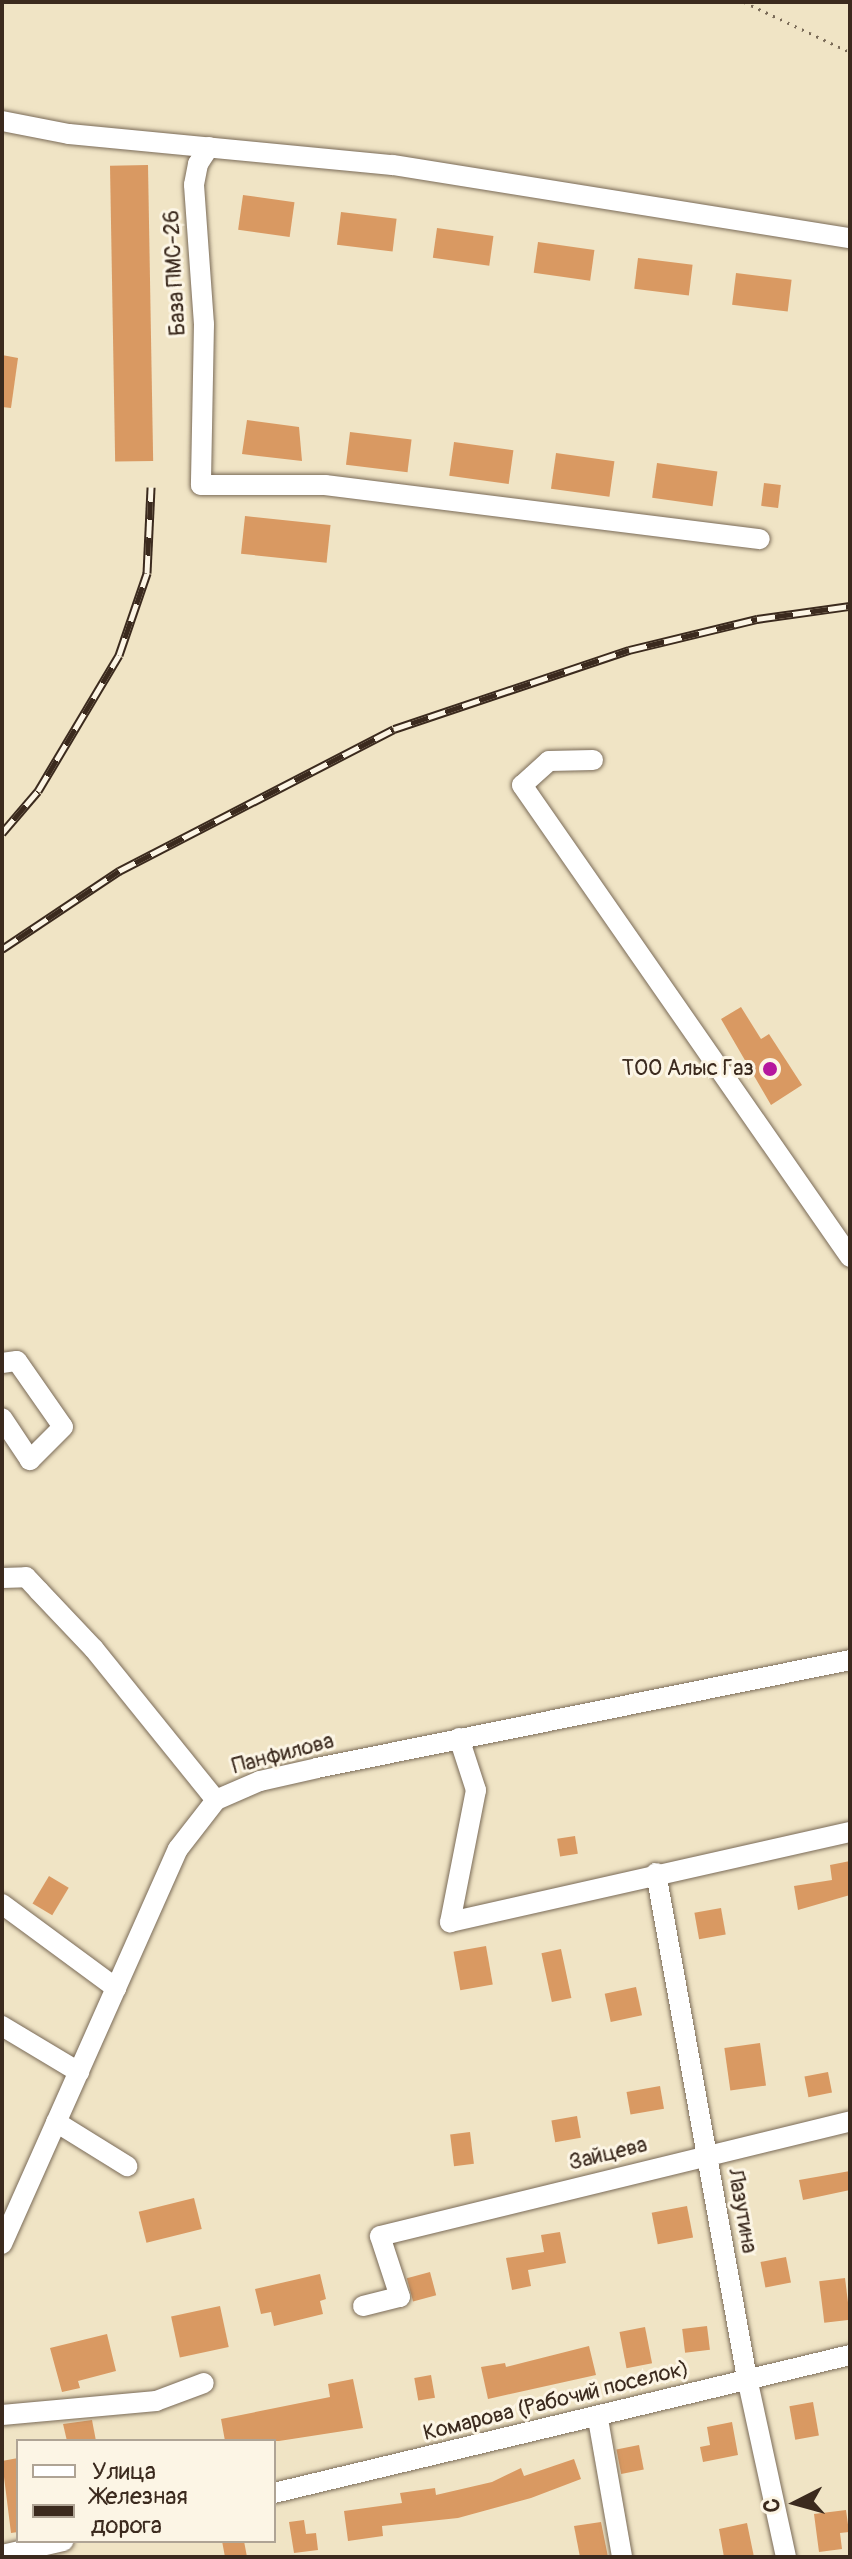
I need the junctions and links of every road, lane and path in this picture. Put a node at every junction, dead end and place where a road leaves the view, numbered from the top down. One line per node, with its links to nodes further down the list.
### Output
1 (744, 2): 2 (path)
2 (850, 52)
3 (2, 121): 4 (street)
4 (209, 147): 5 (street); 6 (street, База ПМС-26)
5 (850, 238)
6 (760, 539)
7 (593, 760): 8 (street)
8 (850, 1257)
9 (2, 1363): 10 (street)
10 (2, 1418)
11 (2, 1578): 14 (street)
12 (850, 1660): 13 (street, Панфилова)
13 (459, 1738): 14 (street, Панфилова); 16 (street)
14 (216, 1800): 18 (street, Панфилова)
15 (850, 1832): 16 (street)
16 (656, 1873): 23 (street, Лазутина)
17 (2, 1904): 18 (street)
18 (116, 1988): 20 (street, Панфилова)
19 (2, 2026): 20 (street)
20 (79, 2072): 22 (street, Панфилова)
21 (850, 2121): 23 (street, Зайцева)
22 (56, 2122): 24 (street); 25 (street, Панфилова)
23 (708, 2153): 26 (street, Зайцева); 28 (street, Лазутина)
24 (127, 2166)
25 (2, 2244)
26 (363, 2306)
27 (850, 2355): 28 (street, Комарова (Рабочий поселок))
28 (747, 2378): 31 (street, Комарова (Рабочий поселок)); 36 (street, Лазутина)
29 (204, 2383): 30 (street)
30 (2, 2415)
31 (598, 2419): 32 (street, Комарова (Рабочий поселок)); 35 (street)
32 (276, 2493)
33 (54, 2543): 34 (street)
34 (2, 2555)
35 (622, 2557)
36 (786, 2557)

